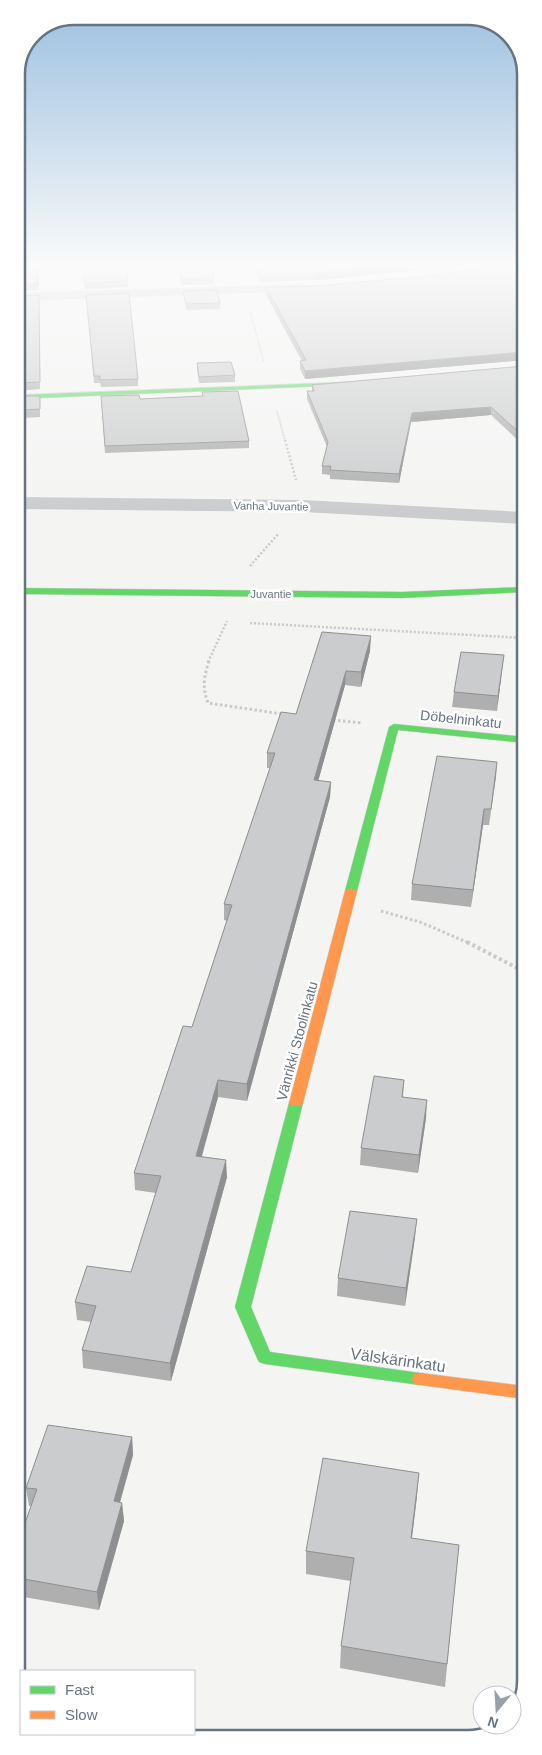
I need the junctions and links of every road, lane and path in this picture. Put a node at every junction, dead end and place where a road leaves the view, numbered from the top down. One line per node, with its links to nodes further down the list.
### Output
1 (362, 383): 2 (street)
2 (25, 397)
3 (25, 502): 4 (street, Vanha Juvantie)
4 (303, 506): 5 (street, Vanha Juvantie); 8 (path)
5 (517, 518)
6 (517, 590): 8 (street, Juvantie)
7 (25, 591): 8 (street, Juvantie)
8 (231, 594)
9 (217, 621): 12 (path)
10 (247, 622): 11 (path)
11 (517, 638)
12 (291, 715)
13 (328, 719): 14 (path)
14 (394, 727): 15 (street, Döbelninkatu); 16 (street, Vänrikki Stoolinkatu)
15 (517, 739)
16 (348, 904): 17 (path); 18 (street, Vänrikki Stoolinkatu)
17 (517, 968)
18 (265, 1358): 19 (street, Välskärinkatu)
19 (517, 1393)

